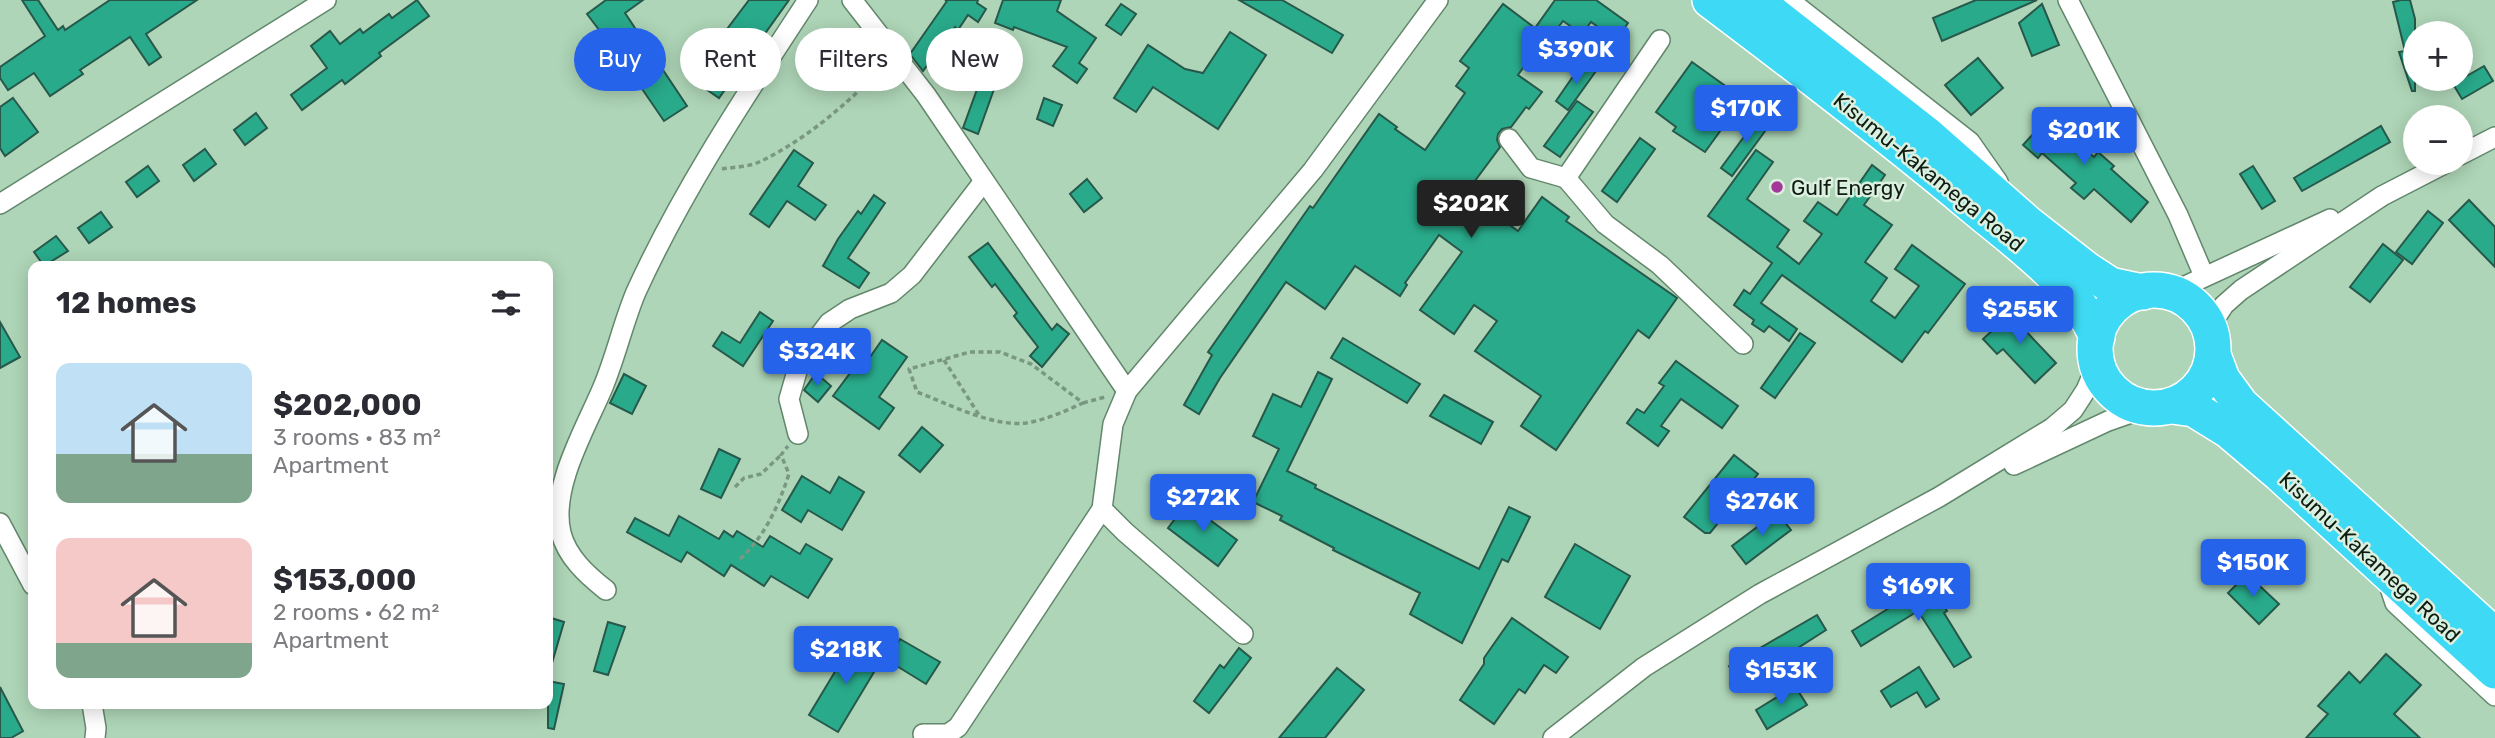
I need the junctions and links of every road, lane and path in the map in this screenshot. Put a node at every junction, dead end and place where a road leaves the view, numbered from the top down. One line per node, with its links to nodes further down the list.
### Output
1 (326, 0): 21 (street)
2 (808, 0): 41 (street)
3 (852, 0): 9 (street)
4 (1438, 0): 29 (street)
5 (1710, 0): 27 (highway, Kisumu-Kakamega Road)
6 (1755, 0): 22 (highway, Kisumu-Kakamega Road)
7 (1789, 0): 22 (street)
8 (2068, 0): 23 (street)
9 (874, 28)
10 (1660, 40): 18 (street)
11 (912, 77): 19 (street)
12 (860, 91): 16 (path)
13 (2495, 137): 15 (street)
14 (1509, 139): 18 (street)
15 (2473, 148)
16 (720, 170)
17 (2423, 175): 20 (street)
18 (1566, 178): 26 (street)
19 (984, 181): 29 (street); 32 (street)
20 (2382, 196): 23 (street); 25 (street)
21 (0, 204)
22 (2027, 223): 24 (highway, Kisumu-Kakamega Road)
23 (2204, 276): 24 (street)
24 (2157, 292): 25 (highway); 27 (highway)
25 (2211, 342): 30 (highway); 43 (highway, Kisumu-Kakamega Road)
26 (1744, 344)
27 (2097, 351): 30 (highway); 35 (street)
28 (944, 360): 31 (path); 31 (path); 31 (path)
29 (1127, 391): 36 (street)
30 (2158, 407): 35 (street); 39 (highway, Kisumu-Kakamega Road)
31 (980, 416)
32 (798, 434): 33 (path)
33 (781, 455): 34 (path); 38 (path)
34 (735, 487)
35 (1939, 497): 49 (street)
36 (1102, 509): 42 (street); 47 (street)
37 (0, 523): 40 (street)
38 (740, 559)
39 (2382, 567): 44 (highway, Kisumu-Kakamega Road); 45 (street)
40 (28, 576)
41 (606, 590)
42 (1243, 634)
43 (2495, 636)
44 (2495, 671)
45 (2495, 696)
46 (93, 709): 48 (street)
47 (923, 734)
48 (95, 738)
49 (1553, 738)

